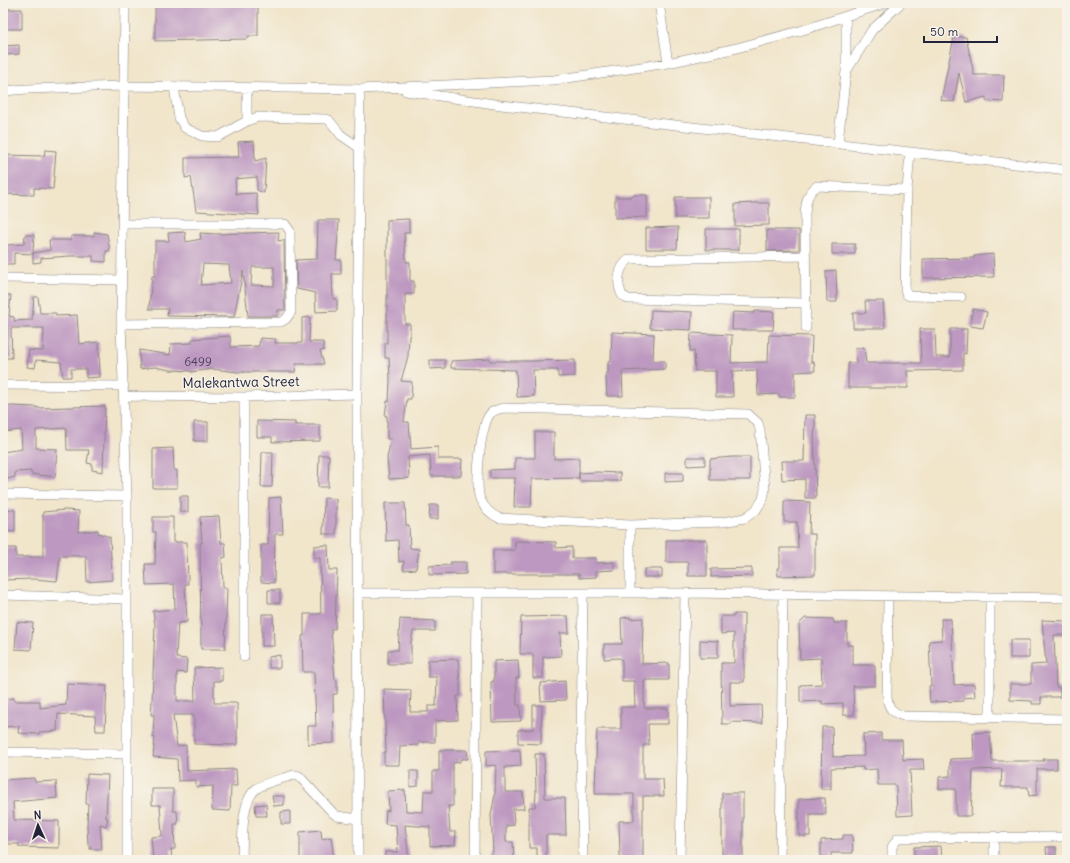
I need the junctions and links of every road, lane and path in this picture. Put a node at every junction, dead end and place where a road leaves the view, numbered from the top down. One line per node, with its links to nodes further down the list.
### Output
1 (125, 3): 8 (street)
2 (659, 3): 6 (street)
3 (886, 3): 5 (street)
4 (901, 3): 7 (street)
5 (846, 16): 6 (street); 7 (street)
6 (668, 63): 11 (street)
7 (846, 71): 15 (street)
8 (123, 86): 9 (street); 13 (street); 20 (street)
9 (174, 86): 10 (street); 14 (street)
10 (247, 88): 12 (street); 14 (street)
11 (389, 88): 12 (street); 15 (street)
12 (360, 89): 16 (street)
13 (3, 91)
14 (247, 121): 16 (street)
15 (838, 143): 17 (street)
16 (360, 148): 30 (street)
17 (910, 152): 18 (street); 19 (street)
18 (1067, 170)
19 (907, 190): 21 (street); 24 (street)
20 (123, 224): 23 (street); 26 (street)
21 (806, 256): 25 (street); 25 (street)
22 (3, 278): 23 (street)
23 (121, 280): 26 (street)
24 (961, 297)
25 (806, 303): 27 (street)
26 (121, 324): 29 (street)
27 (806, 328)
28 (3, 385): 29 (street)
29 (124, 386): 31 (street)
30 (357, 394): 32 (street, Malekantwa Street); 36 (street)
31 (124, 396): 32 (street, Malekantwa Street); 34 (street)
32 (244, 397): 47 (street)
33 (3, 494): 34 (street)
34 (127, 496): 46 (street)
35 (630, 525): 35 (street); 37 (street)
36 (357, 593): 39 (street); 52 (street)
37 (630, 593): 38 (street); 40 (street)
38 (685, 593): 42 (street); 60 (street)
39 (477, 594): 40 (street); 58 (street)
40 (583, 594): 59 (street)
41 (3, 595): 46 (street)
42 (783, 595): 43 (street); 61 (street)
43 (888, 597): 44 (street); 48 (street)
44 (990, 598): 45 (street); 48 (street)
45 (1067, 598)
46 (126, 599): 51 (street)
47 (244, 657)
48 (990, 718): 49 (street)
49 (1067, 720)
50 (3, 752): 51 (street)
51 (126, 754): 55 (street)
52 (358, 819): 56 (street); 57 (street)
53 (994, 836): 54 (street); 62 (street); 63 (street)
54 (1067, 837)
55 (127, 860)
56 (242, 860)
57 (358, 860)
58 (475, 860)
59 (583, 860)
60 (680, 860)
61 (780, 860)
62 (892, 860)
63 (994, 860)

